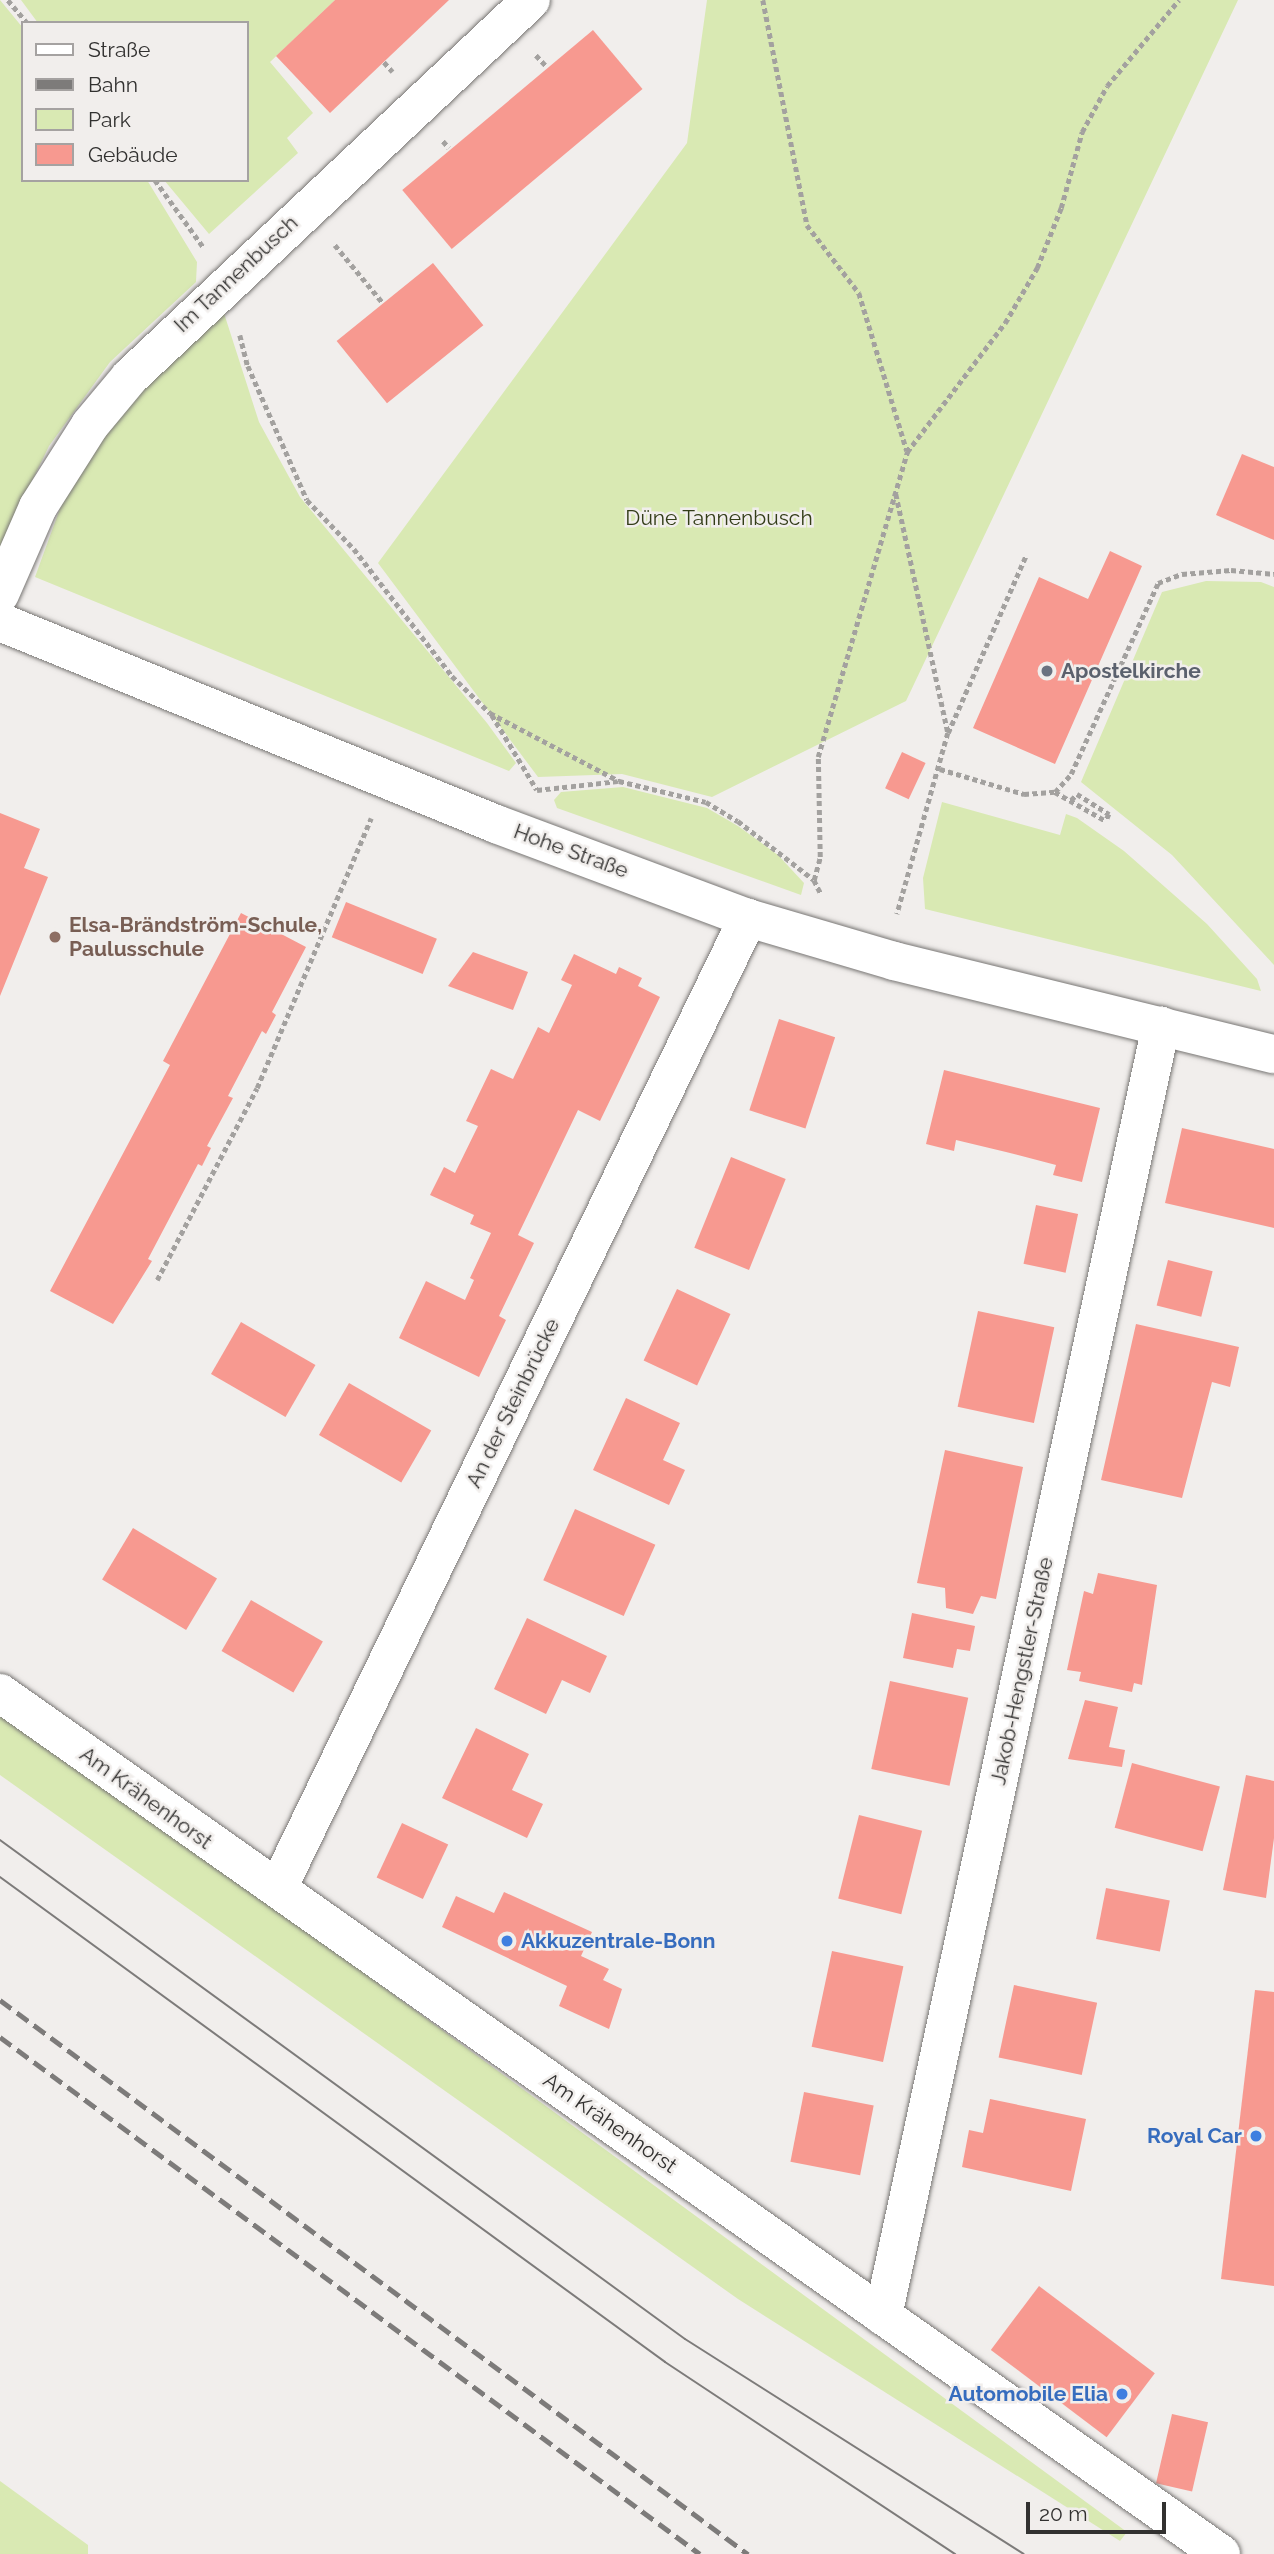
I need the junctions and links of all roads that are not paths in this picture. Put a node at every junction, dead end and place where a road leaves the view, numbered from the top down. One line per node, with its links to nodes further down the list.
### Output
1 (531, 0): 2 (street, Im Tannenbusch)
2 (0, 594)
3 (0, 622): 4 (street, Hohe Straße)
4 (748, 918): 5 (street, Hohe Straße); 8 (street, An der Steinbrücke)
5 (1161, 1026): 6 (street, Hohe Straße); 9 (street, Jakob-Hengstler-Straße)
6 (1274, 1054)
7 (0, 1693): 8 (street, Am Krähenhorst)
8 (278, 1888): 9 (street, Am Krähenhorst)
9 (883, 2316): 10 (street, Am Krähenhorst)
10 (1221, 2554)

